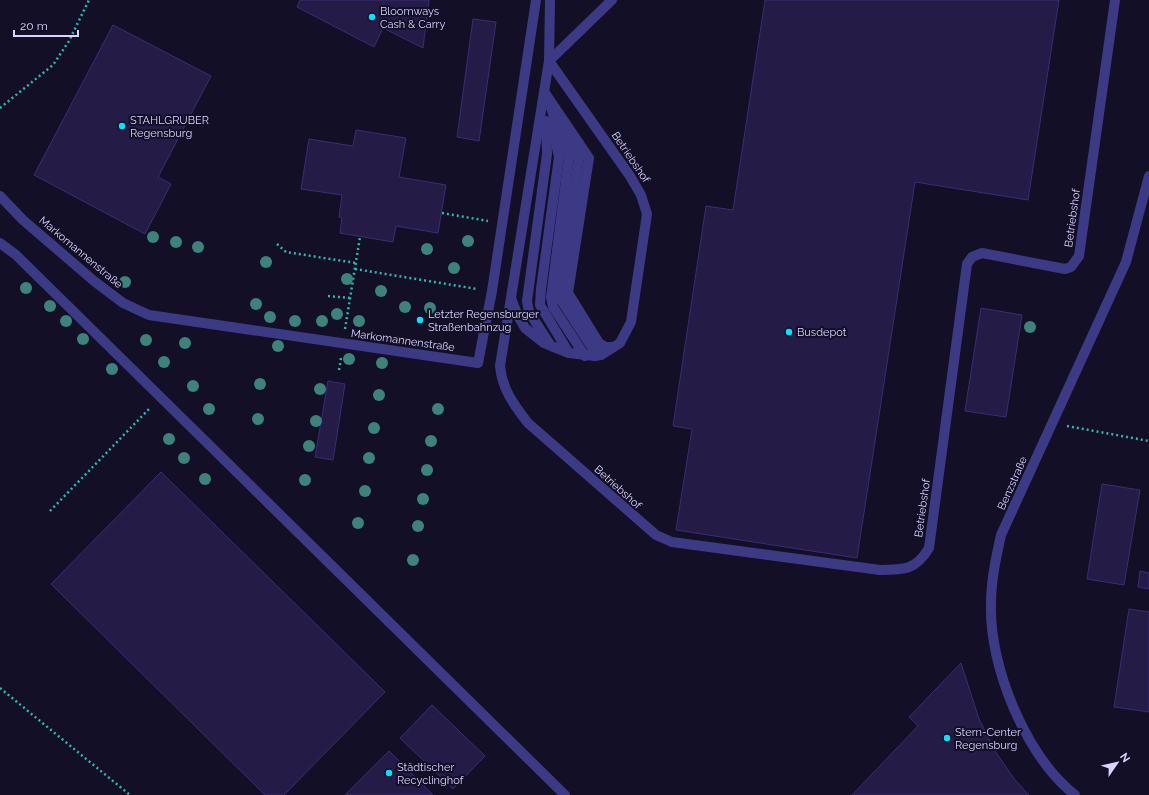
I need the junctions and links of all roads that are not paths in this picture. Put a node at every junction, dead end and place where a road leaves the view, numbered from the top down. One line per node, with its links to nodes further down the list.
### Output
1 (536, 0): 8 (street, Markomannenstraße)
2 (550, 0): 5 (street, Betriebshof)
3 (612, 0): 5 (street)
4 (1114, 0): 10 (street, Betriebshof)
5 (549, 61): 6 (street, Betriebshof); 12 (street, Betriebshof)
6 (545, 93): 10 (street, Betriebshof); 11 (street, Betriebshof); 12 (street); 13 (street, Betriebshof); 14 (street); 15 (street, Betriebshof)
7 (1149, 176): 17 (street, Benzstraße)
8 (0, 196)
9 (0, 243): 16 (street)
10 (510, 296): 11 (street)
11 (551, 346): 13 (street)
12 (613, 347): 14 (street, Betriebshof)
13 (569, 353): 15 (street)
14 (601, 355): 15 (street)
15 (585, 356)
16 (565, 795)
17 (1076, 795)

